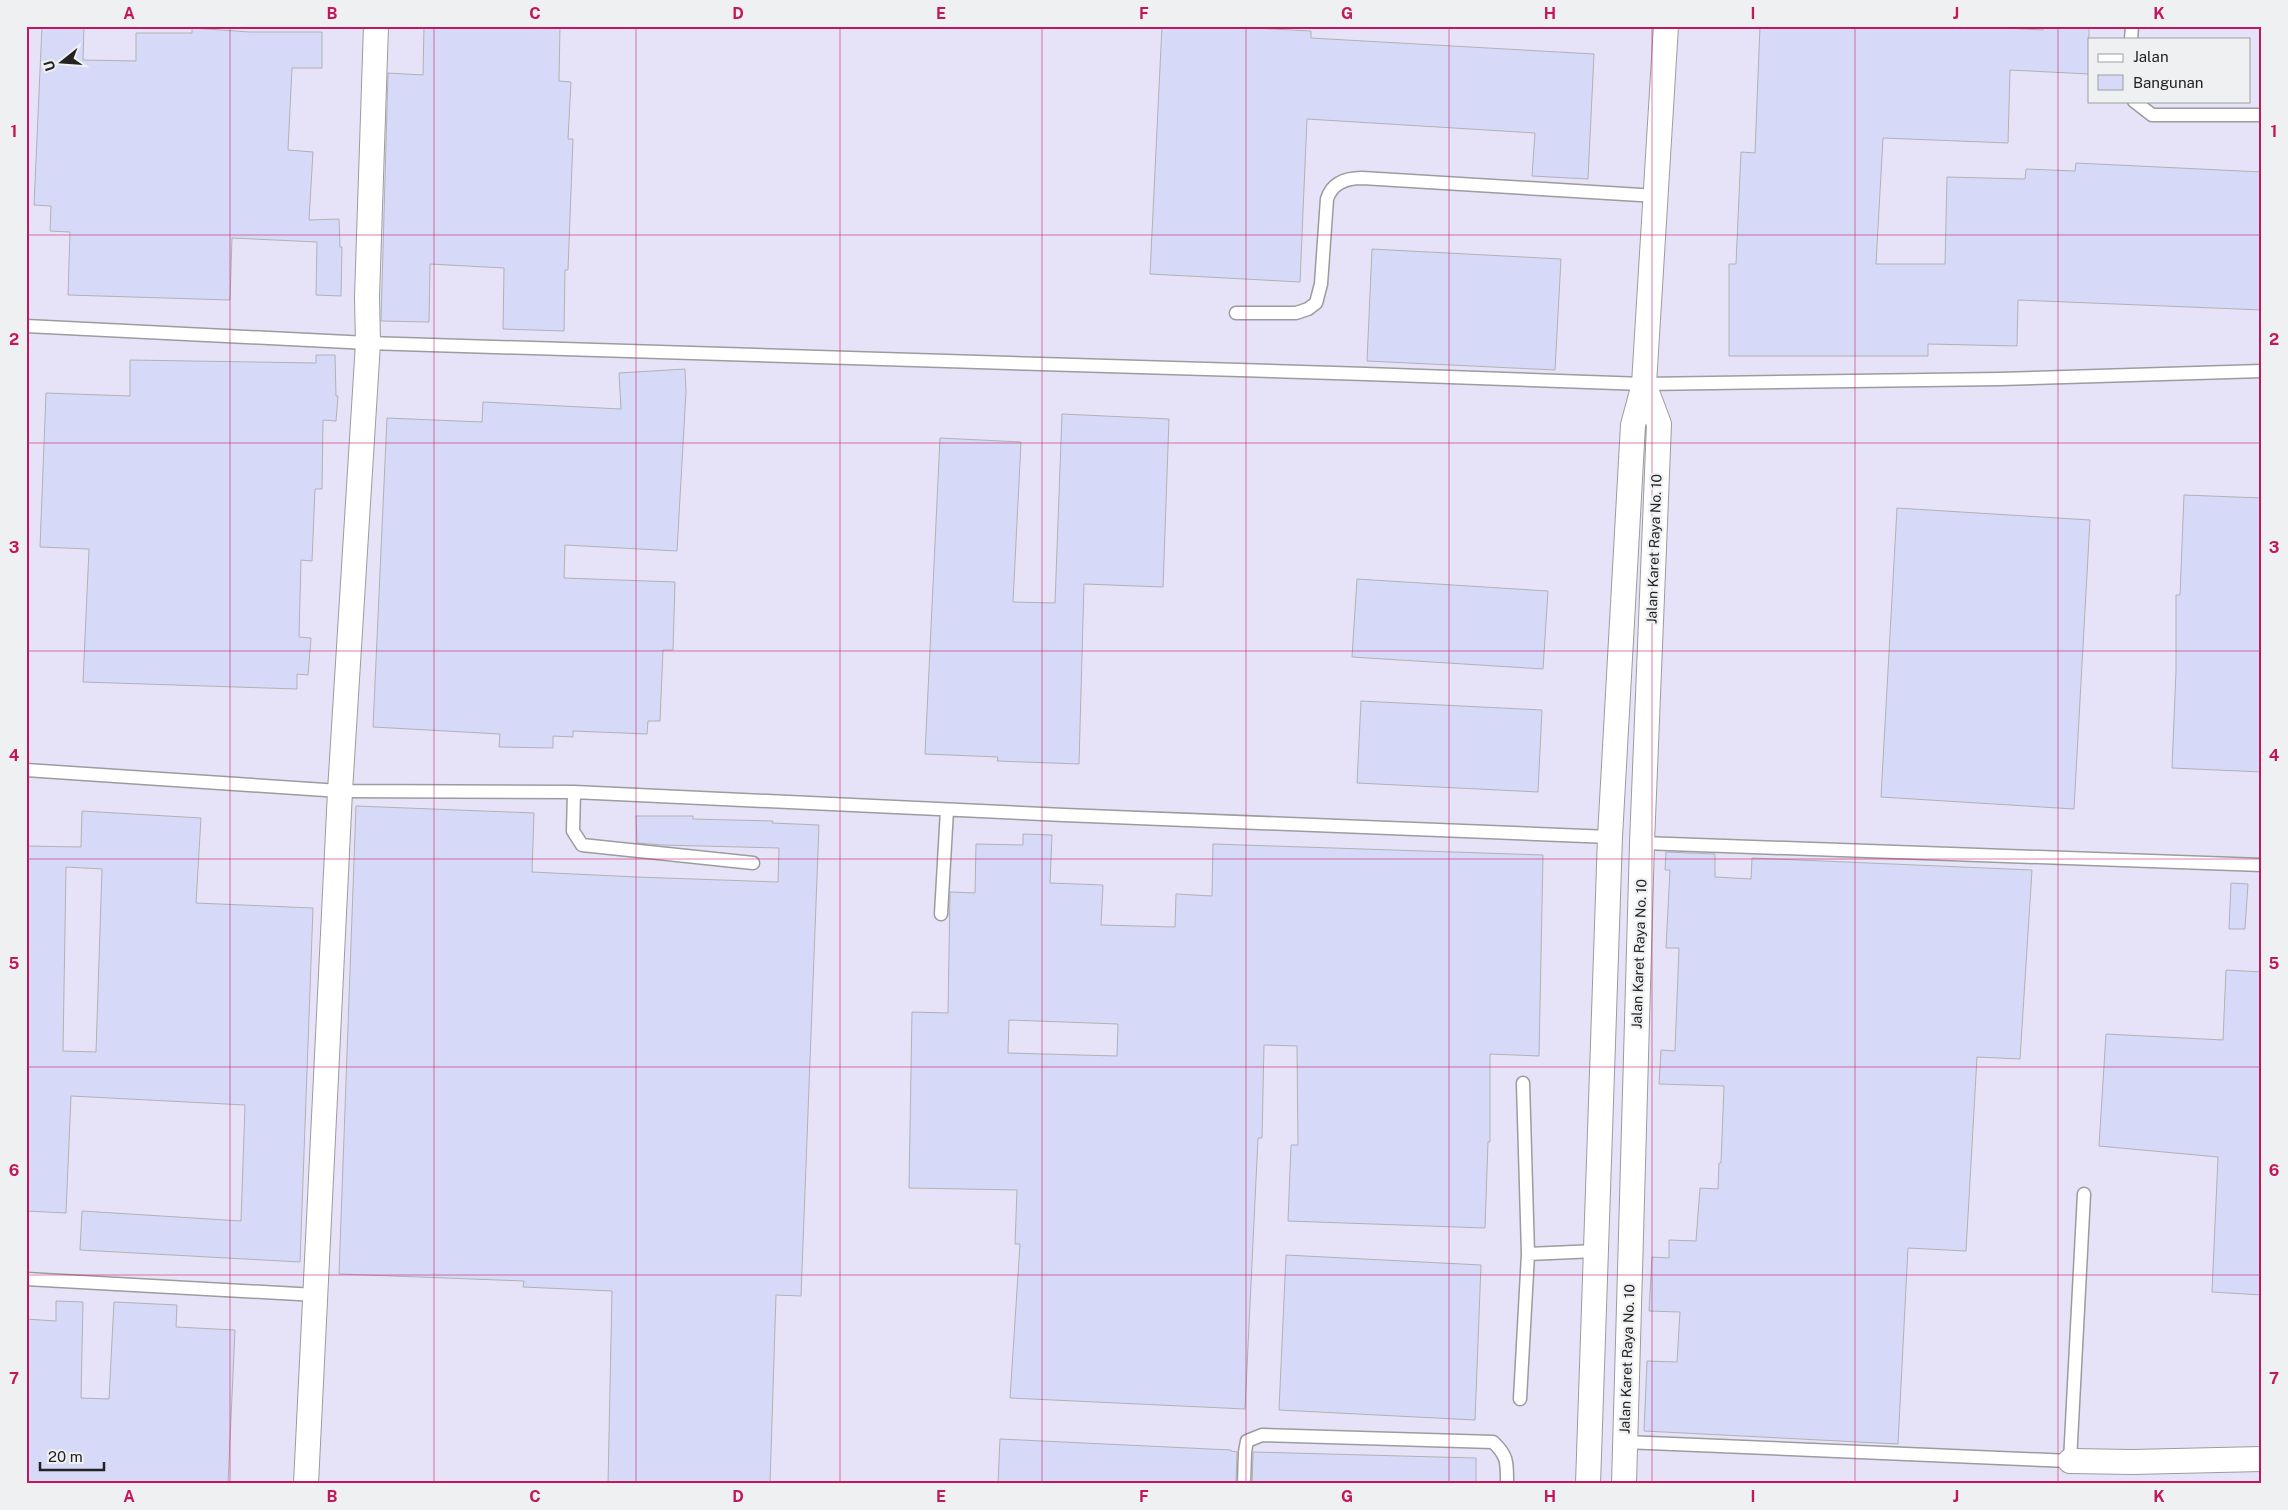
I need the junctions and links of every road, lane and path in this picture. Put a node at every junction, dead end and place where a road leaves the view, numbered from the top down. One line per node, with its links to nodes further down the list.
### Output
1 (376, 26): 8 (street)
2 (1666, 26): 5 (street)
3 (2135, 102): 4 (lane)
4 (2262, 115)
5 (1657, 196): 6 (lane); 10 (street)
6 (1236, 313)
7 (26, 326): 8 (lane)
8 (368, 343): 10 (lane); 12 (street)
9 (2262, 371): 10 (lane)
10 (1644, 384): 15 (street, Jalan Karet Raya No. 10); 16 (street, Jalan Karet Raya No. 10)
11 (26, 770): 12 (lane)
12 (340, 791): 13 (lane); 25 (street)
13 (574, 792): 14 (lane); 17 (lane)
14 (947, 810): 15 (lane); 19 (lane)
15 (1610, 838): 22 (street, Jalan Karet Raya No. 10)
16 (1642, 843): 18 (lane); 27 (street, Jalan Karet Raya No. 10)
17 (753, 863)
18 (2262, 865)
19 (941, 914)
20 (1522, 1082): 23 (lane)
21 (2084, 1194): 29 (lane)
22 (1596, 1251): 23 (lane); 33 (street, Jalan Karet Raya No. 10)
23 (1528, 1254): 26 (lane)
24 (26, 1279): 25 (lane)
25 (316, 1295): 30 (street)
26 (1520, 1399)
27 (1625, 1442): 29 (lane); 34 (street, Jalan Karet Raya No. 10)
28 (2262, 1459): 29 (street)
29 (2070, 1461)
30 (306, 1484)
31 (1244, 1484): 32 (lane)
32 (1507, 1484)
33 (1588, 1484)
34 (1624, 1484)

